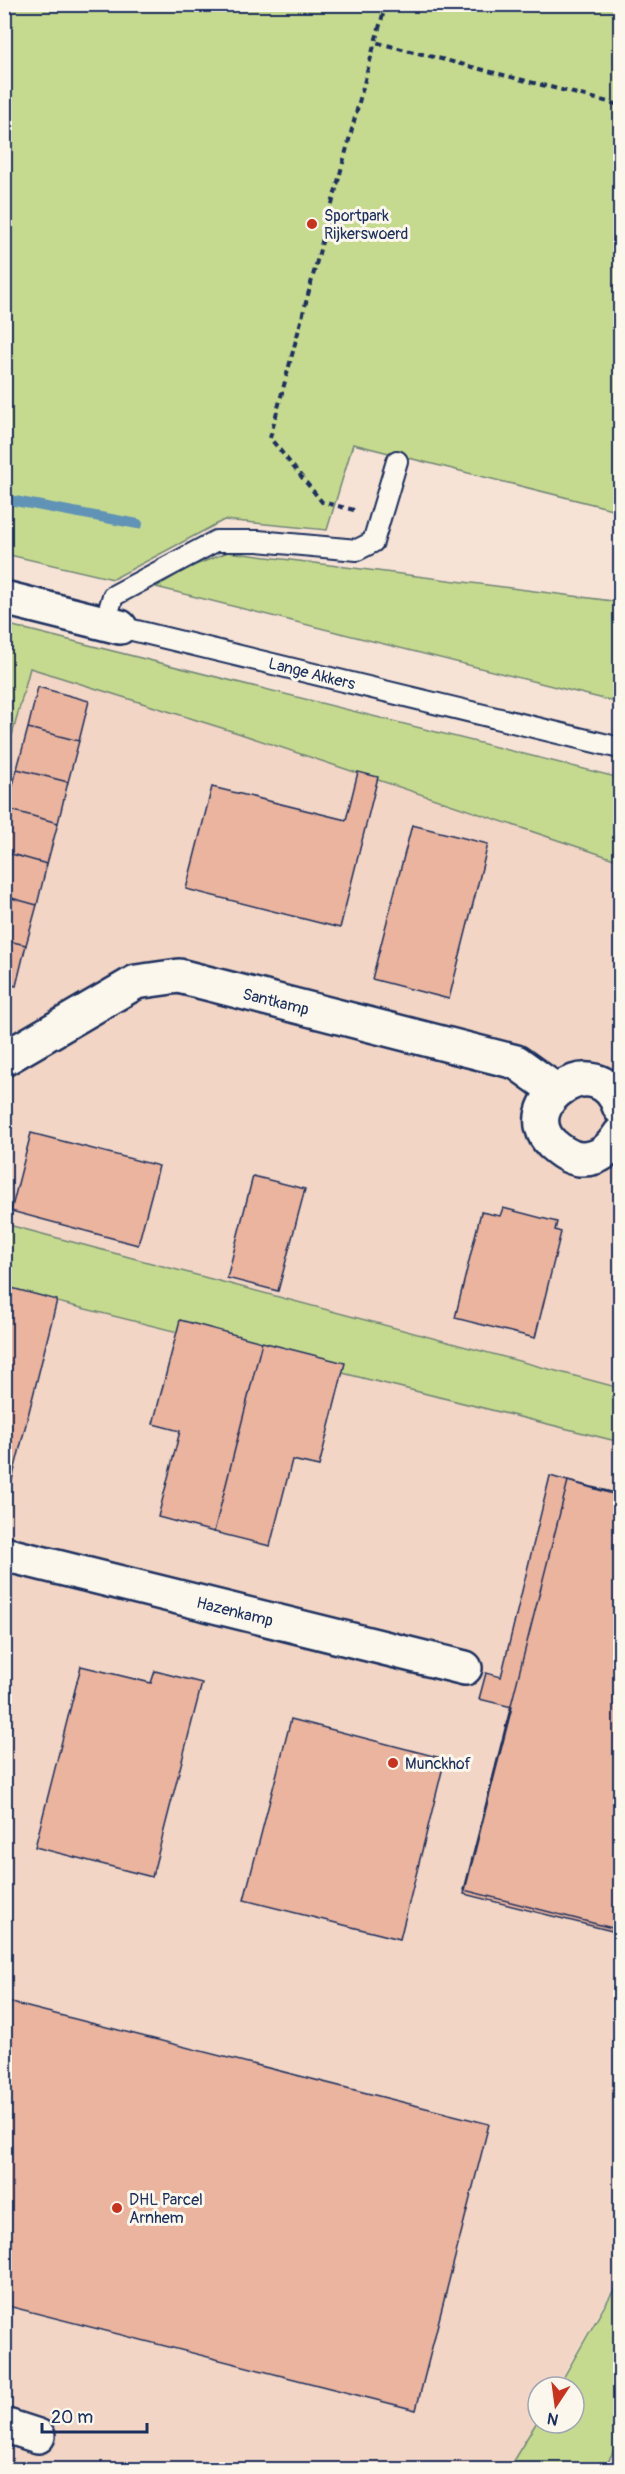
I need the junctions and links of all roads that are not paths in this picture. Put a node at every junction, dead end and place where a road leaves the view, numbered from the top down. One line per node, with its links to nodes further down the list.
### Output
1 (397, 461): 3 (lane)
2 (4, 598): 3 (street, Lange Akkers)
3 (113, 625): 4 (lane, Lange Akkers)
4 (621, 748)
5 (4, 1059): 6 (street, Santkamp)
6 (555, 1090): 7 (street); 8 (street)
7 (621, 1108)
8 (621, 1134)
9 (4, 1554): 10 (street, Hazenkamp)
10 (465, 1668)
11 (4, 2425): 12 (street)
12 (38, 2436)

